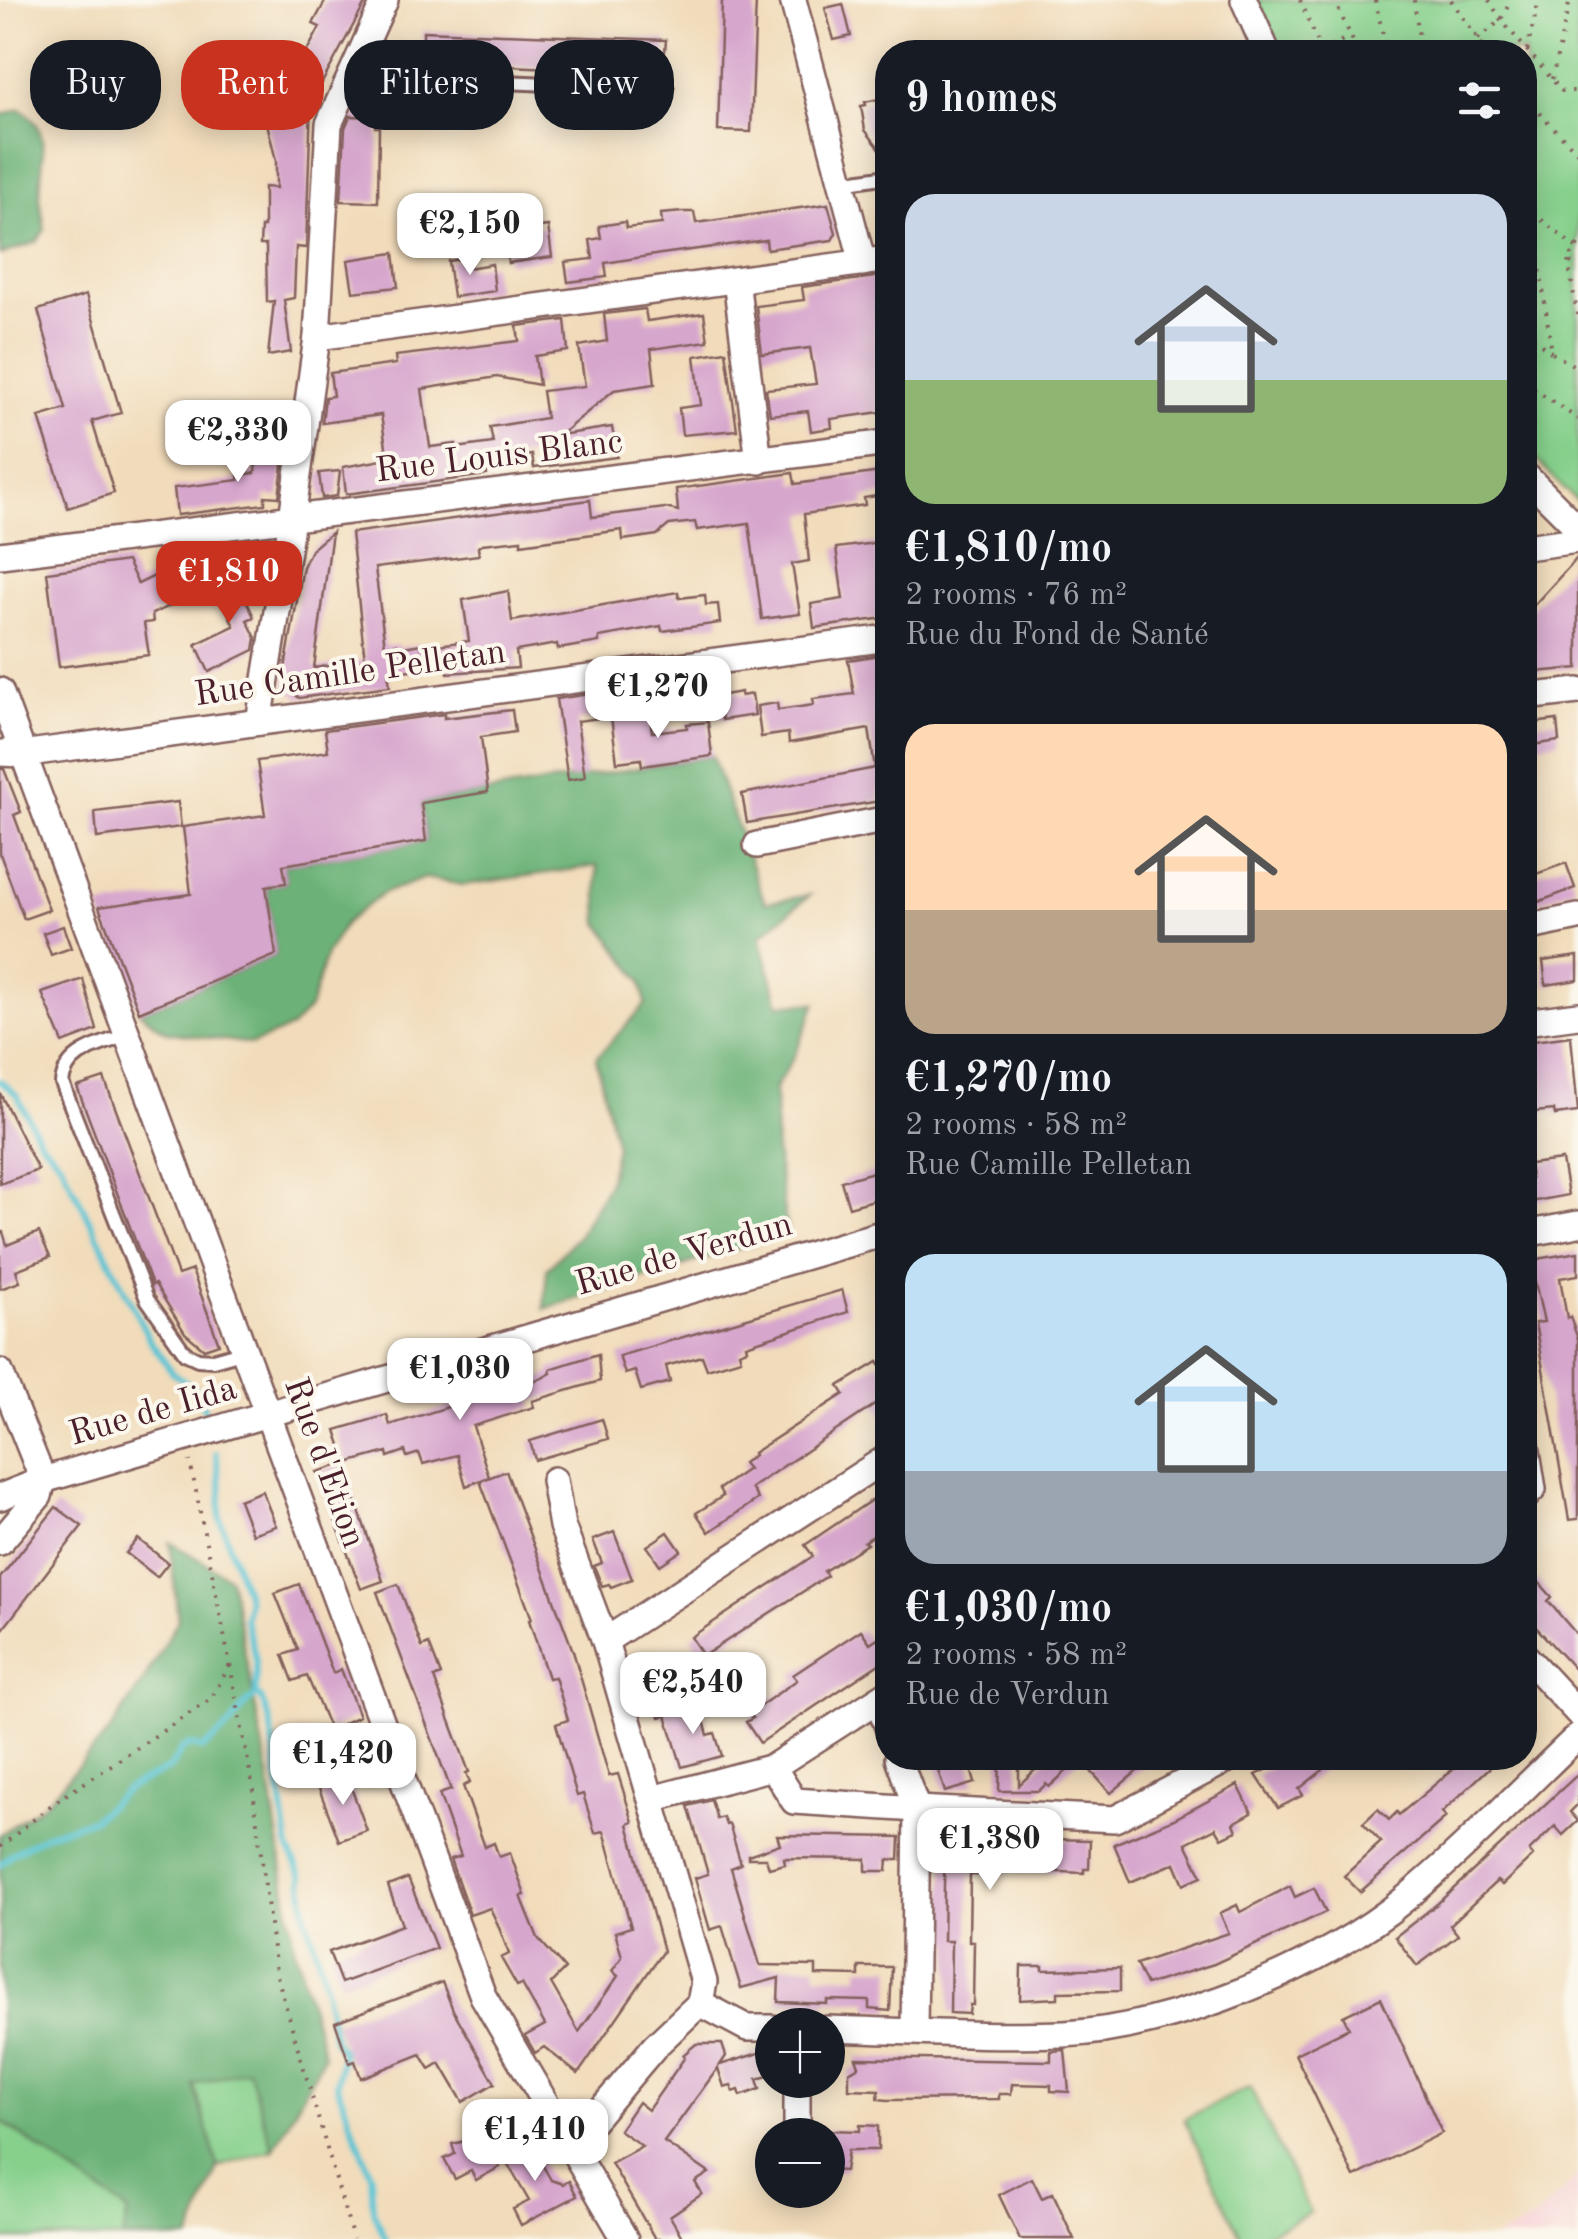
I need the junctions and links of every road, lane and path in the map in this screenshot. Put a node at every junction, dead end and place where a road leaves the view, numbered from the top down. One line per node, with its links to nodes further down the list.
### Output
1 (385, 0): 16 (street)
2 (793, 0): 34 (street)
3 (1244, 0): 17 (street)
4 (1300, 0): 18 (path)
5 (1334, 0): 14 (path)
6 (1376, 0): 21 (path)
7 (1414, 0): 22 (path)
8 (1451, 0): 15 (path)
9 (1489, 0): 13 (path)
10 (1511, 0): 13 (path)
11 (1539, 0): 24 (path)
12 (1570, 0): 26 (path)
13 (1501, 20): 15 (path); 23 (path)
14 (1350, 36): 19 (path); 20 (path)
15 (1478, 39)
16 (367, 40)
17 (1262, 40)
18 (1317, 40)
19 (1343, 40)
20 (1352, 40)
21 (1384, 40)
22 (1419, 40)
23 (1518, 40)
24 (1529, 40)
25 (1537, 62): 26 (path)
26 (1552, 79): 27 (path)
27 (1578, 86)
28 (344, 91): 43 (street)
29 (1537, 111): 31 (path)
30 (1537, 118): 31 (path)
31 (1547, 122): 32 (path)
32 (1578, 153)
33 (875, 178): 34 (lane)
34 (842, 183): 38 (street)
35 (1537, 216): 36 (path)
36 (1577, 246): 39 (path)
37 (1537, 247): 45 (path)
38 (875, 261): 41 (street)
39 (1568, 262): 40 (path); 42 (path)
40 (1578, 267)
41 (736, 280): 43 (street); 50 (street)
42 (1578, 319)
43 (318, 337): 52 (street)
44 (1537, 341): 45 (path)
45 (1552, 353): 46 (path)
46 (1578, 368)
47 (1537, 391): 48 (path)
48 (1578, 418)
49 (875, 445): 50 (street, Rue Louis Blanc)
50 (758, 461): 52 (street, Rue Louis Blanc)
51 (1537, 487): 53 (street)
52 (292, 519): 56 (street, Rue Louis Blanc); 61 (street)
53 (1578, 528)
54 (1578, 540): 55 (street)
55 (1537, 546)
56 (0, 555)
57 (875, 640): 61 (street, Rue Camille Pelletan)
58 (1578, 690): 60 (street)
59 (0, 691): 62 (street, Rue d'Etion)
60 (1537, 695)
61 (259, 722): 62 (street, Rue Camille Pelletan)
62 (11, 754): 69 (street, Rue d'Etion)
63 (875, 821): 64 (street)
64 (757, 846)
65 (1578, 916): 66 (street)
66 (1537, 925)
67 (1578, 1015): 68 (street)
68 (1537, 1020)
69 (126, 1035): 73 (street, Rue d'Etion); 73 (lane)
70 (1578, 1224): 71 (street)
71 (1537, 1232)
72 (875, 1236): 75 (street, Rue de Verdun)
73 (246, 1351): 75 (street, Rue d'Etion)
74 (0, 1372): 78 (street)
75 (270, 1414): 76 (street, Rue de Iida); 98 (street, Rue d'Etion)
76 (186, 1439): 78 (street, Rue de Iida); 83 (path)
77 (875, 1465): 82 (street)
78 (43, 1480): 80 (street, Rue de Iida); 81 (street)
79 (554, 1480): 82 (street)
80 (0, 1497)
81 (0, 1542)
82 (604, 1641): 91 (street)
83 (230, 1665): 93 (path); 99 (path)
84 (1537, 1669): 86 (street)
85 (875, 1702): 88 (street)
86 (1578, 1713)
87 (1578, 1736): 97 (street)
88 (773, 1767): 91 (street); 92 (street)
89 (902, 1770): 92 (street)
90 (1207, 1770): 92 (street)
91 (652, 1800): 94 (street)
92 (917, 1809): 97 (street)
93 (0, 1848)
94 (700, 2003): 95 (street); 98 (street)
95 (755, 2028)
96 (845, 2030): 97 (street)
97 (914, 2031)
98 (568, 2143): 100 (street, Rue d'Etion)
99 (352, 2239)
100 (625, 2239)

